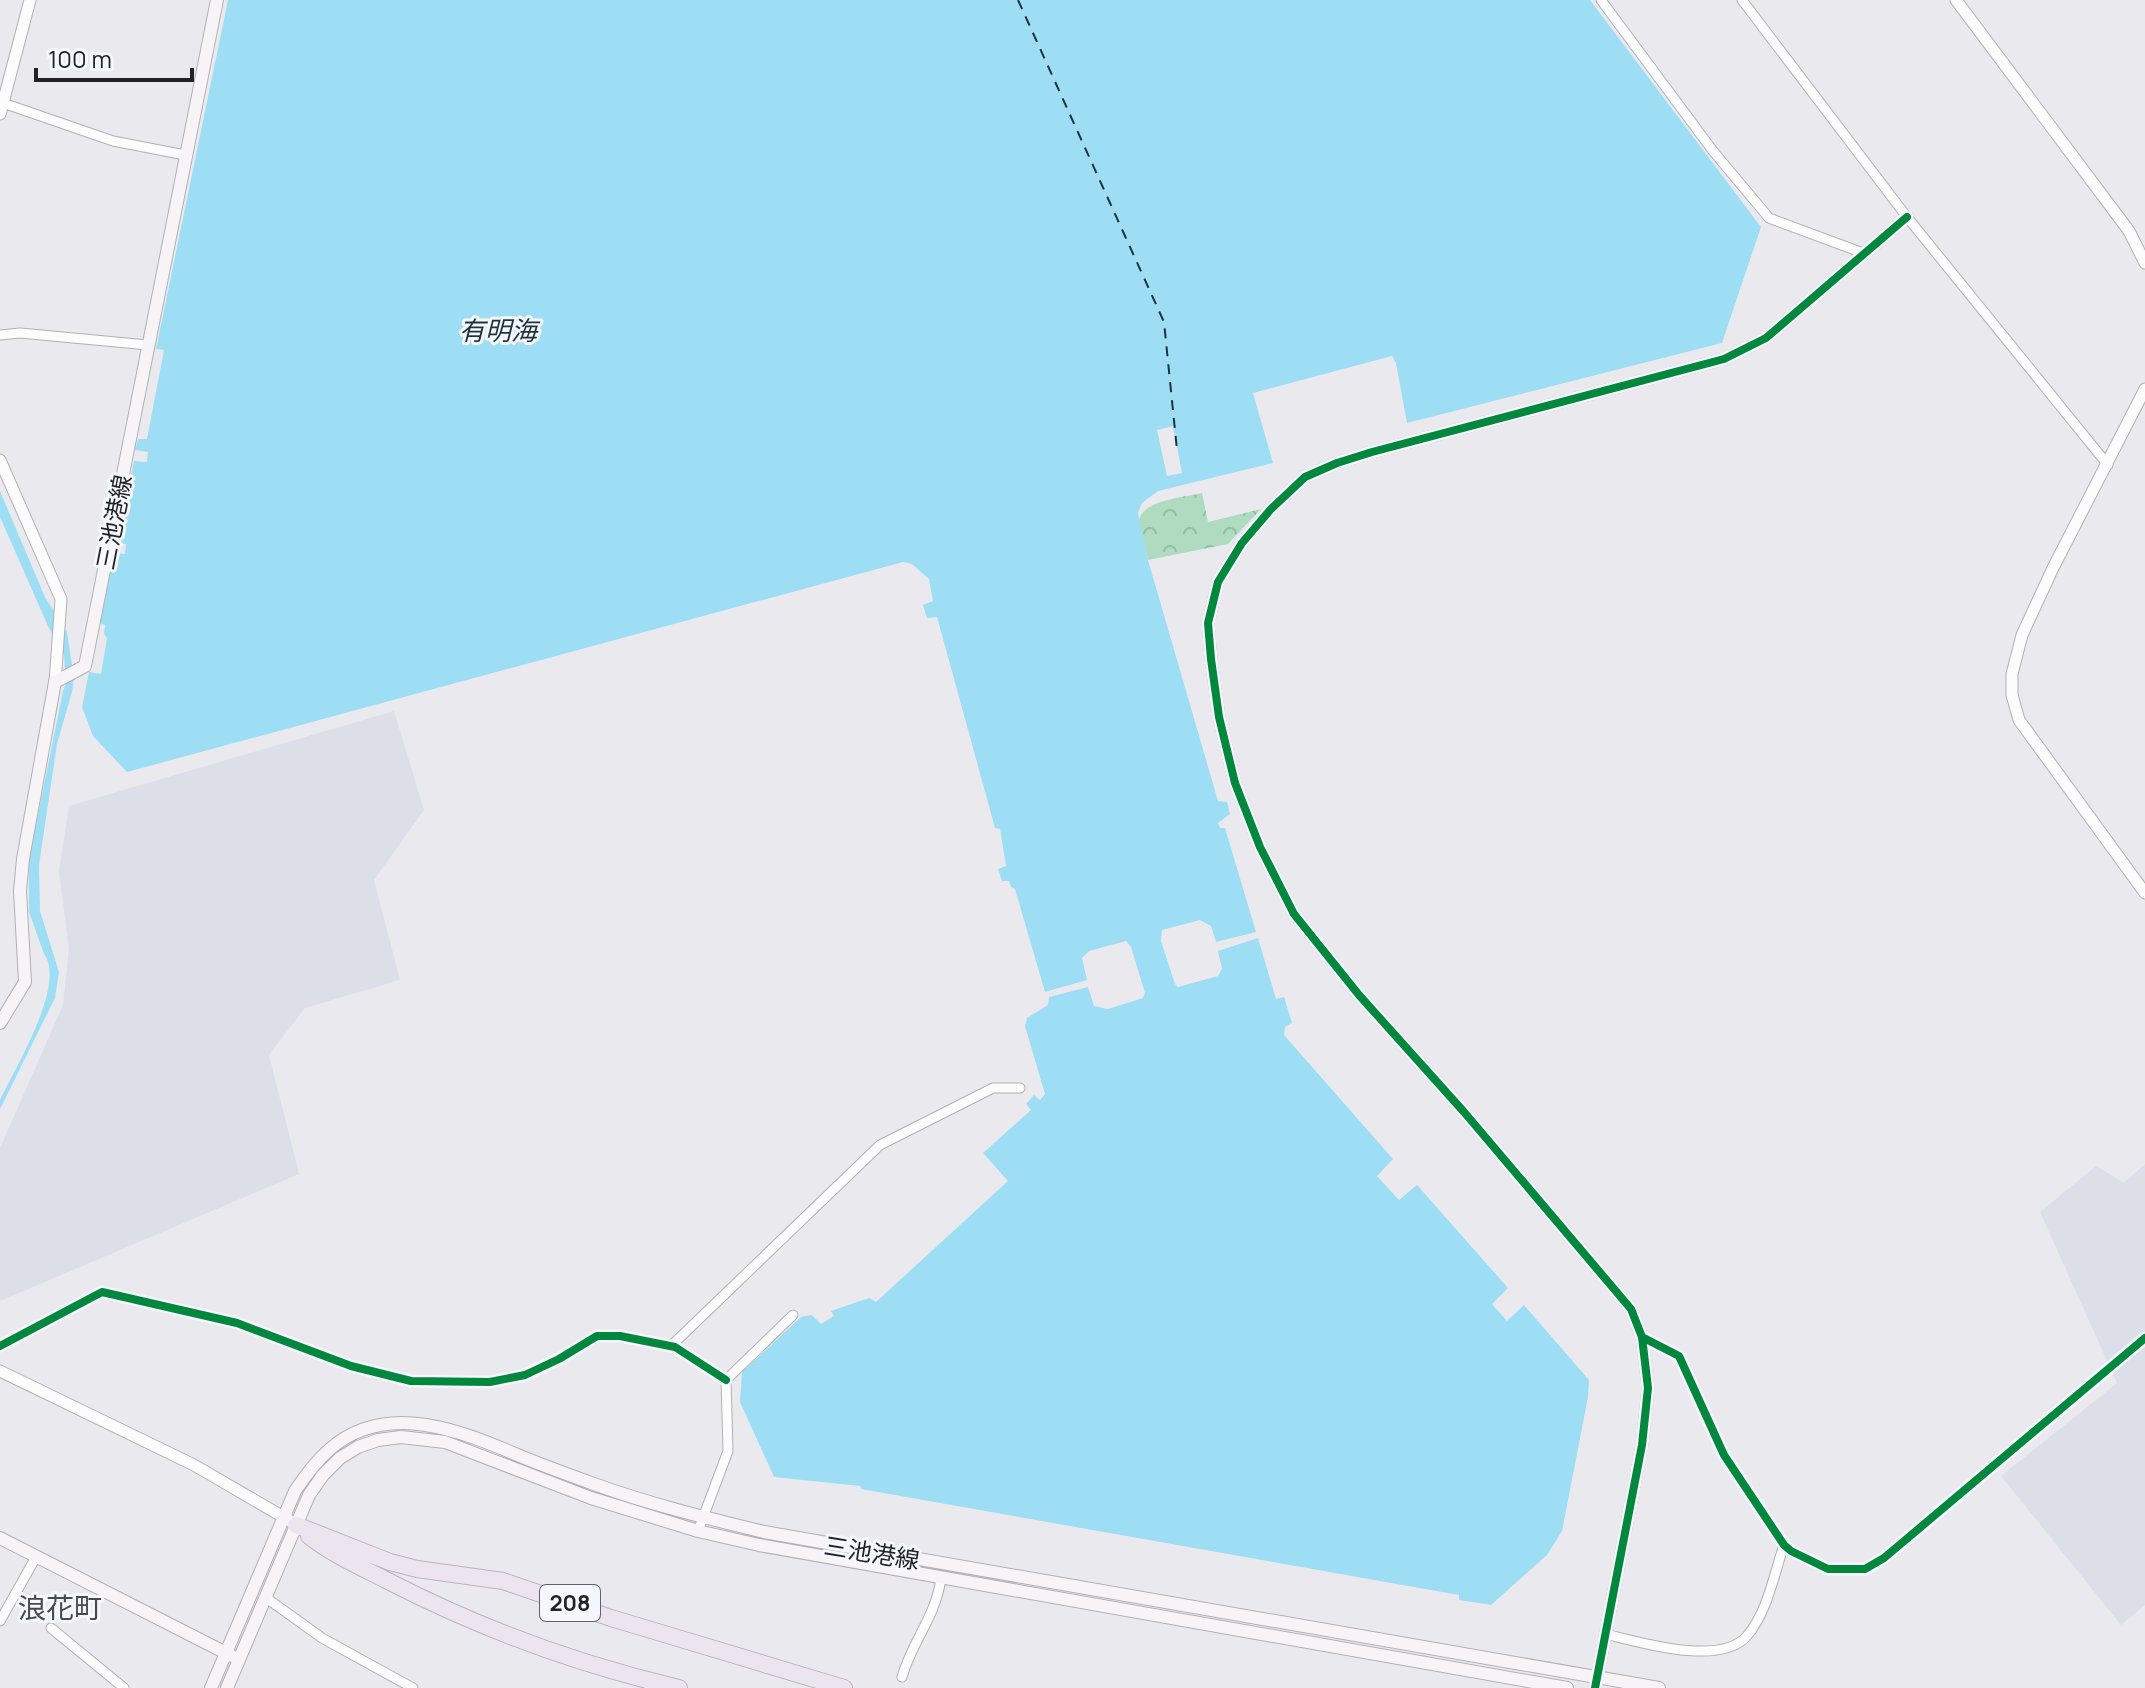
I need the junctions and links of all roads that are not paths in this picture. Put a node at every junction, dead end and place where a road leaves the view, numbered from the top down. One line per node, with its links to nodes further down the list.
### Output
1 (30, 0): 6 (street)
2 (217, 0): 7 (main road, 三池港線)
3 (1601, 0): 9 (street)
4 (1742, 0): 8 (street)
5 (1956, 0): 10 (street)
6 (1, 109): 7 (street)
7 (185, 155): 12 (main road, 三池港線)
8 (1907, 217): 9 (street); 15 (street)
9 (1863, 253): 21 (street)
10 (2145, 263)
11 (0, 335): 12 (street)
12 (148, 345): 16 (main road, 三池港線)
13 (2145, 389): 15 (street)
14 (0, 460): 16 (street)
15 (2108, 465): 17 (street)
16 (60, 680): 18 (main road)
17 (2145, 893)
18 (0, 1023)
19 (1020, 1088): 24 (street)
20 (793, 1315): 26 (street)
21 (1642, 1337): 31 (street); 37 (street)
22 (2145, 1338): 31 (street)
23 (0, 1346): 24 (street)
24 (671, 1346): 26 (street)
25 (0, 1371): 28 (street)
26 (726, 1380): 27 (street)
27 (702, 1517): 28 (main road, 三池港線); 29 (street); 41 (main road, 三池港線)
28 (289, 1521): 29 (main road, 三池港線); 34 (main road, 三池港線); 38 (main road, 三池港線); 46 (highway, 208); 47 (highway, 208)
29 (698, 1531): 33 (main road, 三池港線)
30 (0, 1538): 32 (main road)
31 (1784, 1545): 37 (street)
32 (36, 1557): 35 (street); 38 (main road)
33 (941, 1578): 40 (street); 48 (main road, 三池港線)
34 (265, 1597): 39 (main road, 三池港線); 45 (street)
35 (0, 1621)
36 (51, 1628): 42 (street)
37 (1605, 1634): 41 (street)
38 (226, 1652): 39 (main road); 43 (main road, 三池港線)
39 (239, 1659): 44 (main road, 三池港線)
40 (902, 1677)
41 (1596, 1682): 49 (main road, 三池港線)
42 (124, 1688)
43 (211, 1688)
44 (227, 1688)
45 (413, 1688)
46 (679, 1688)
47 (844, 1688)
48 (1567, 1688)
49 (1659, 1688)

